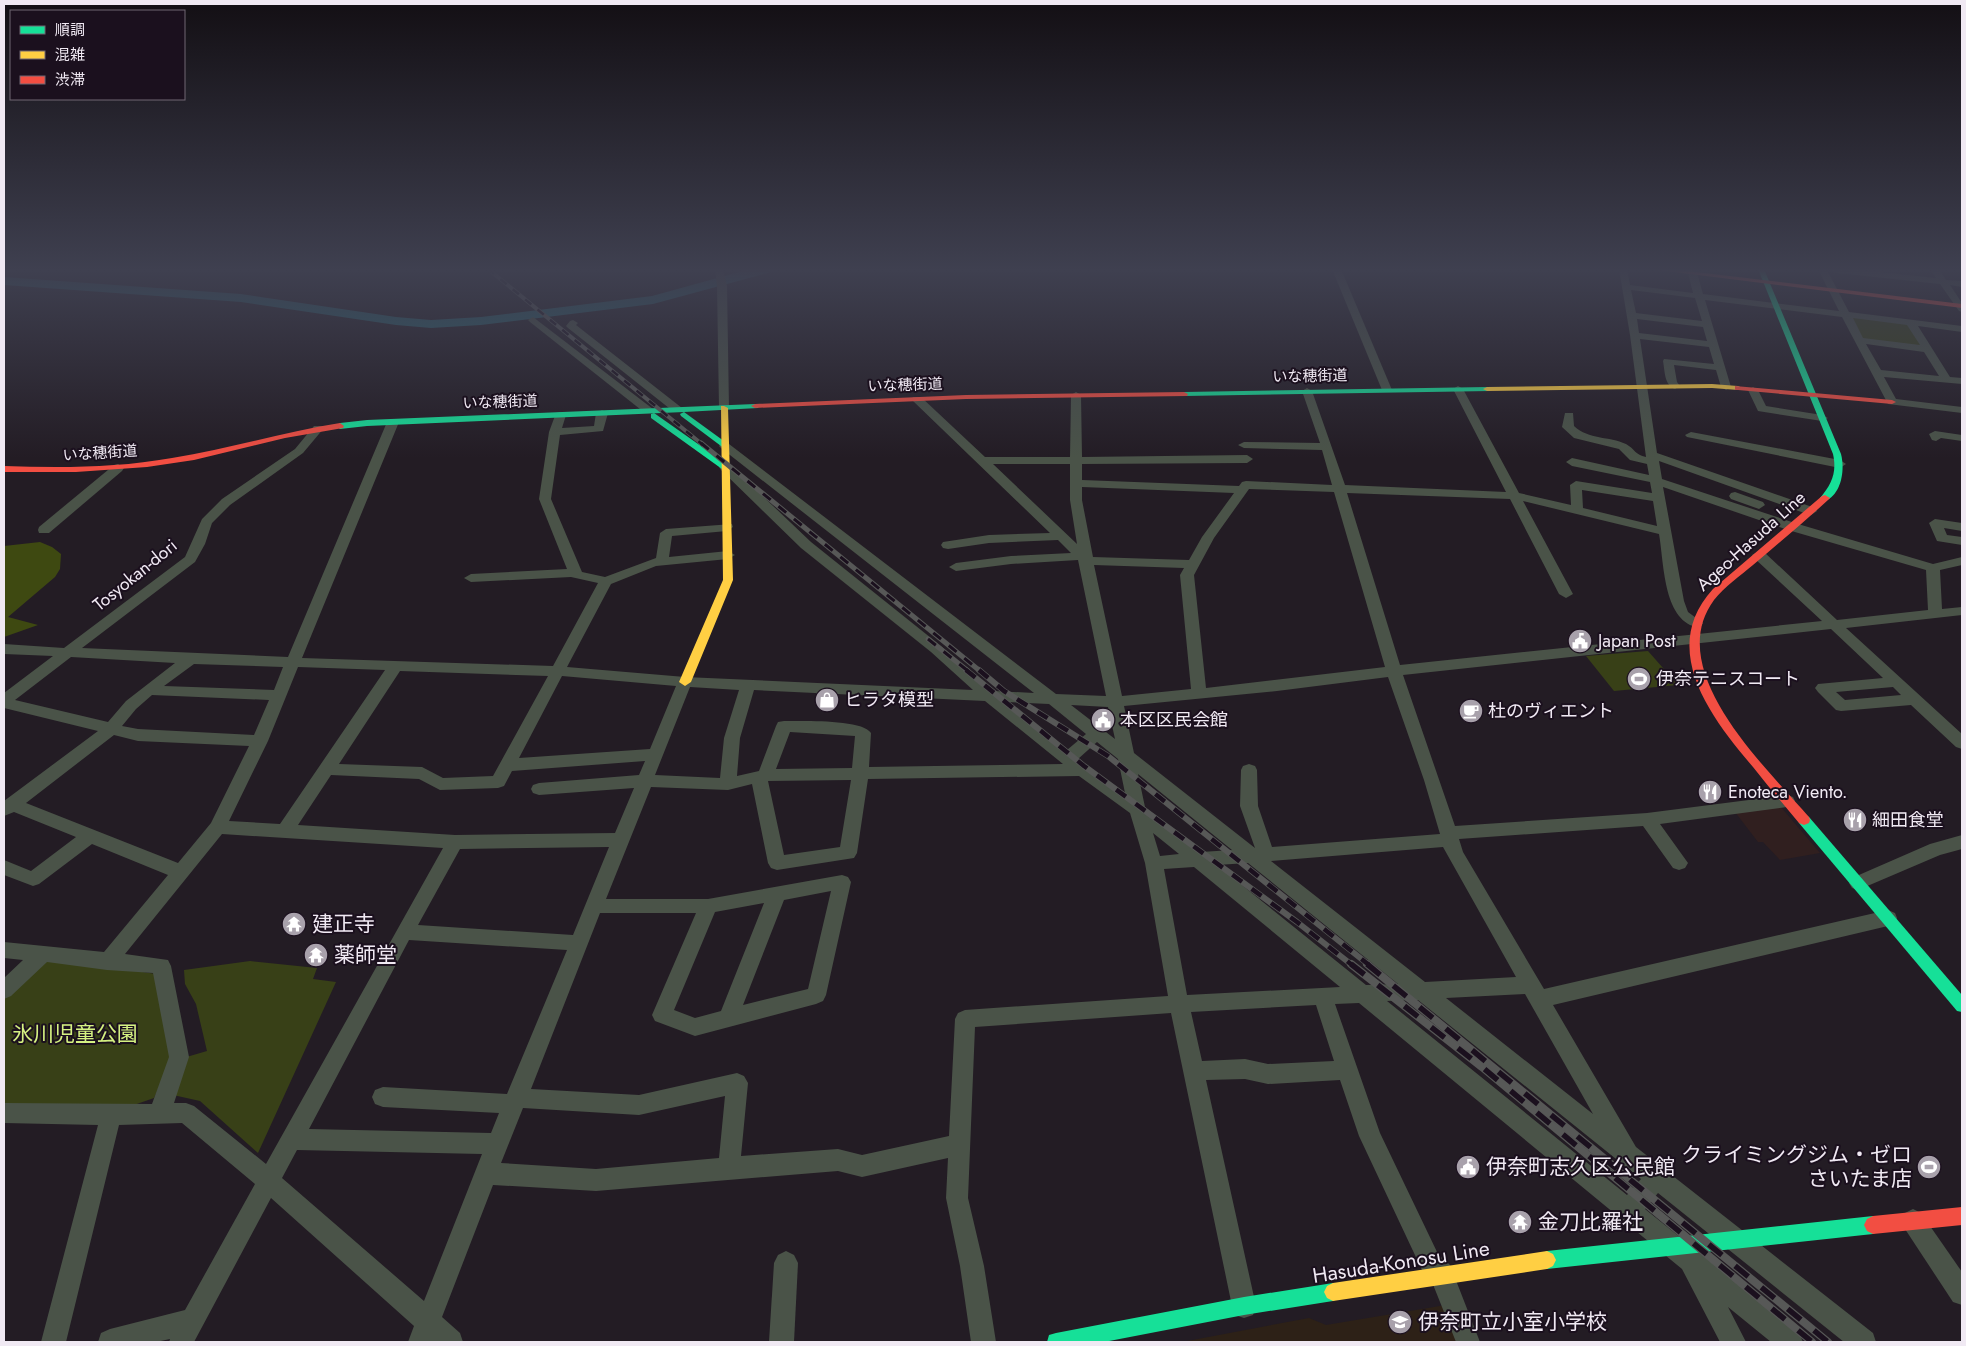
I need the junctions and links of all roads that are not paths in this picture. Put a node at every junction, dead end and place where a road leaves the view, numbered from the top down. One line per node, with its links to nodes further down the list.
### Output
1 (547, 332): 34 (street)
2 (578, 332): 31 (street)
3 (723, 332): 29 (street)
4 (1362, 332): 22 (street)
5 (1635, 332): 10 (street)
6 (1710, 332): 12 (street)
7 (1786, 332): 26 (street)
8 (1855, 332): 11 (street)
9 (1916, 332): 13 (street)
10 (1635, 335): 12 (street); 18 (street)
11 (1859, 340): 13 (street); 15 (street)
12 (1714, 345): 14 (street)
13 (1927, 349): 16 (street)
14 (1720, 368): 19 (street); 20 (street)
15 (1876, 373): 16 (street); 28 (street)
16 (1947, 380): 17 (street)
17 (1962, 381)
18 (1642, 386): 19 (street, いな穂街道); 21 (street, いな穂街道); 46 (street)
19 (1675, 386): 20 (street, いな穂街道)
20 (1726, 387): 23 (street, いな穂街道)
21 (1458, 389): 22 (street, いな穂街道); 59 (street)
22 (1387, 390): 24 (street, いな穂街道)
23 (1753, 390): 26 (street, いな穂街道); 36 (street)
24 (1307, 391): 25 (street, いな穂街道); 45 (street)
25 (1076, 395): 27 (street, いな穂街道); 48 (street)
26 (1812, 395): 28 (street, いな穂街道); 36 (street)
27 (917, 399): 29 (street, いな穂街道); 49 (street)
28 (1892, 402): 30 (street)
29 (724, 408): 31 (street, いな穂街道); 44 (street)
30 (1962, 410)
31 (681, 412): 34 (street, いな穂街道); 44 (street)
32 (602, 413): 33 (street, いな穂街道); 34 (street, いな穂街道); 39 (street)
33 (560, 414): 37 (street, いな穂街道); 39 (street)
34 (652, 414): 52 (street)
35 (1569, 415): 46 (street)
36 (1822, 418): 51 (street)
37 (394, 422): 38 (street, いな穂街道); 93 (street)
38 (318, 428): 53 (street, いな穂街道); 91 (street, Tosyokan-dori)
39 (555, 432): 80 (street)
40 (1691, 435): 51 (street)
41 (1936, 438): 42 (street)
42 (1962, 438)
43 (1244, 445): 45 (street)
44 (725, 446): 52 (street); 105 (street)
45 (1327, 447): 57 (street)
46 (1653, 458): 55 (street); 63 (street)
47 (1247, 459): 48 (street)
48 (1075, 460): 49 (street); 56 (street)
49 (982, 462): 69 (street)
50 (1572, 462): 55 (street)
51 (1840, 464): 63 (street, Ageo-Hasuda Line)
52 (725, 466): 66 (street); 103 (street)
53 (118, 468): 54 (street, いな穂街道); 67 (street)
54 (4, 469)
55 (1657, 481): 61 (street); 64 (street)
56 (1076, 483): 58 (street); 74 (street)
57 (1339, 489): 58 (street); 59 (street); 95 (street)
58 (1243, 490): 77 (street)
59 (1516, 496): 62 (street); 83 (street)
60 (1734, 496): 64 (street)
61 (1659, 498): 62 (street); 68 (street)
62 (1578, 510): 68 (street)
63 (1811, 511): 64 (street, Ageo-Hasuda Line)
64 (1797, 524): 73 (street, Ageo-Hasuda Line); 79 (street)
65 (1962, 527): 70 (street)
66 (727, 528): 72 (street); 76 (street)
67 (44, 530)
68 (1664, 532): 87 (street)
69 (1060, 536): 71 (street); 74 (street)
70 (1962, 541)
71 (948, 545)
72 (728, 555): 76 (street); 97 (street)
73 (1758, 555): 87 (street, Ageo-Hasuda Line); 88 (street)
74 (1084, 558): 77 (street); 78 (street); 107 (street)
75 (1962, 561): 79 (street)
76 (662, 562): 82 (street)
77 (1193, 564): 101 (street)
78 (956, 567)
79 (1933, 568): 85 (street)
80 (575, 573): 81 (street); 82 (street)
81 (471, 578)
82 (606, 581): 96 (street)
83 (1566, 594)
84 (1956, 611): 85 (street); 86 (street)
85 (1935, 613): 88 (street)
86 (1962, 622)
87 (1696, 623): 89 (street, Ageo-Hasuda Line)
88 (1835, 624): 89 (street); 98 (street)
89 (1693, 640): 95 (street); 124 (street, Ageo-Hasuda Line)
90 (4, 648): 91 (street)
91 (70, 651): 92 (street); 106 (street, Tosyokan-dori)
92 (191, 659): 93 (street); 100 (street)
93 (292, 662): 94 (street); 102 (street)
94 (394, 667): 96 (street); 116 (street)
95 (1394, 671): 101 (street); 131 (street)
96 (559, 672): 97 (street); 115 (street)
97 (685, 682): 99 (street); 112 (street)
98 (1897, 682): 104 (street); 104 (street)
99 (748, 685): 103 (street); 122 (street)
100 (148, 690): 102 (street); 108 (street)
101 (1199, 694): 107 (street)
102 (278, 695): 110 (street)
103 (990, 696): 105 (street); 114 (street)
104 (1916, 699): 111 (street)
105 (1053, 700): 107 (street); 109 (street)
106 (4, 702): 108 (street)
107 (1114, 702): 113 (street)
108 (110, 730): 110 (street); 125 (street)
109 (1096, 734): 113 (street); 114 (street)
110 (260, 741): 128 (street)
111 (1962, 743)
112 (656, 754): 115 (street); 121 (street)
113 (1126, 756): 126 (street); 135 (street)
114 (1067, 758): 117 (street)
115 (509, 765): 116 (street)
116 (327, 768): 129 (street)
117 (1081, 770): 119 (street); 126 (street)
118 (1249, 770): 135 (street)
119 (860, 775): 120 (street); 120 (street); 120 (street)
120 (763, 776): 122 (street)
121 (645, 781): 122 (street); 123 (street); 132 (street)
122 (728, 784)
123 (539, 789)
124 (1787, 801): 127 (street); 141 (street, Ageo-Hasuda Line)
125 (8, 807): 130 (street)
126 (1138, 810): 136 (street); 137 (street)
127 (1647, 819): 131 (street); 138 (street)
128 (218, 827): 129 (street); 140 (street)
129 (285, 831): 133 (street)
130 (90, 836): 139 (street); 140 (street)
131 (1449, 836): 135 (street); 153 (street)
132 (621, 840): 133 (street); 143 (street)
133 (455, 842): 146 (street)
134 (1962, 842): 141 (street)
135 (1260, 856): 136 (street); 152 (street)
136 (1198, 859): 137 (street); 154 (street)
137 (1154, 863): 156 (street)
138 (1679, 863)
139 (4, 867)
140 (180, 872): 150 (street)
141 (1858, 884): 145 (street, Ageo-Hasuda Line)
142 (777, 894): 144 (street); 158 (street); 158 (street)
143 (594, 906): 144 (street); 147 (street)
144 (708, 906): 158 (street)
145 (1888, 918): 153 (street); 157 (street, Ageo-Hasuda Line)
146 (404, 932): 147 (street); 166 (street)
147 (579, 943): 162 (street)
148 (4, 950): 149 (street)
149 (43, 954): 150 (street); 151 (street)
150 (107, 962): 164 (street)
151 (4, 990)
152 (1422, 992): 153 (street); 154 (street); 169 (street)
153 (1536, 992): 169 (street)
154 (1364, 995): 155 (street); 174 (street)
155 (1323, 997): 156 (street); 159 (street)
156 (1179, 1004): 160 (street); 168 (street)
157 (1962, 1006)
158 (728, 1018)
159 (1348, 1070): 160 (street); 180 (street)
160 (1193, 1071): 182 (street)
161 (383, 1097): 162 (street)
162 (515, 1101): 167 (street); 170 (street)
163 (4, 1113): 165 (street)
164 (158, 1114): 165 (street); 173 (street)
165 (111, 1116): 185 (street)
166 (292, 1139): 167 (street); 173 (street)
167 (498, 1144): 171 (street)
168 (959, 1145): 170 (street); 190 (street)
169 (1630, 1158): 172 (street)
170 (729, 1168): 171 (street)
171 (486, 1173): 184 (street)
172 (1656, 1178): 174 (street); 177 (street)
173 (270, 1182): 183 (street); 184 (street)
174 (1629, 1211): 178 (street)
175 (1962, 1216): 176 (street, Hasuda-Konosu Line)
176 (1913, 1221): 177 (street, Hasuda-Konosu Line); 181 (street)
177 (1733, 1240): 178 (street, Hasuda-Konosu Line); 195 (street)
178 (1681, 1253): 180 (street, Hasuda-Konosu Line); 193 (street); 194 (street)
179 (786, 1263): 189 (street)
180 (1441, 1274): 182 (street, Hasuda-Konosu Line); 192 (street)
181 (1962, 1293)
182 (1244, 1306): 191 (street, Hasuda-Konosu Line)
183 (193, 1320): 186 (street); 187 (street)
184 (425, 1332): 188 (street)
185 (52, 1342)
186 (110, 1342)
187 (181, 1342)
188 (451, 1342)
189 (781, 1342)
190 (984, 1342)
191 (1056, 1342)
192 (1468, 1342)
193 (1733, 1342)
194 (1790, 1342)
195 (1864, 1342)

